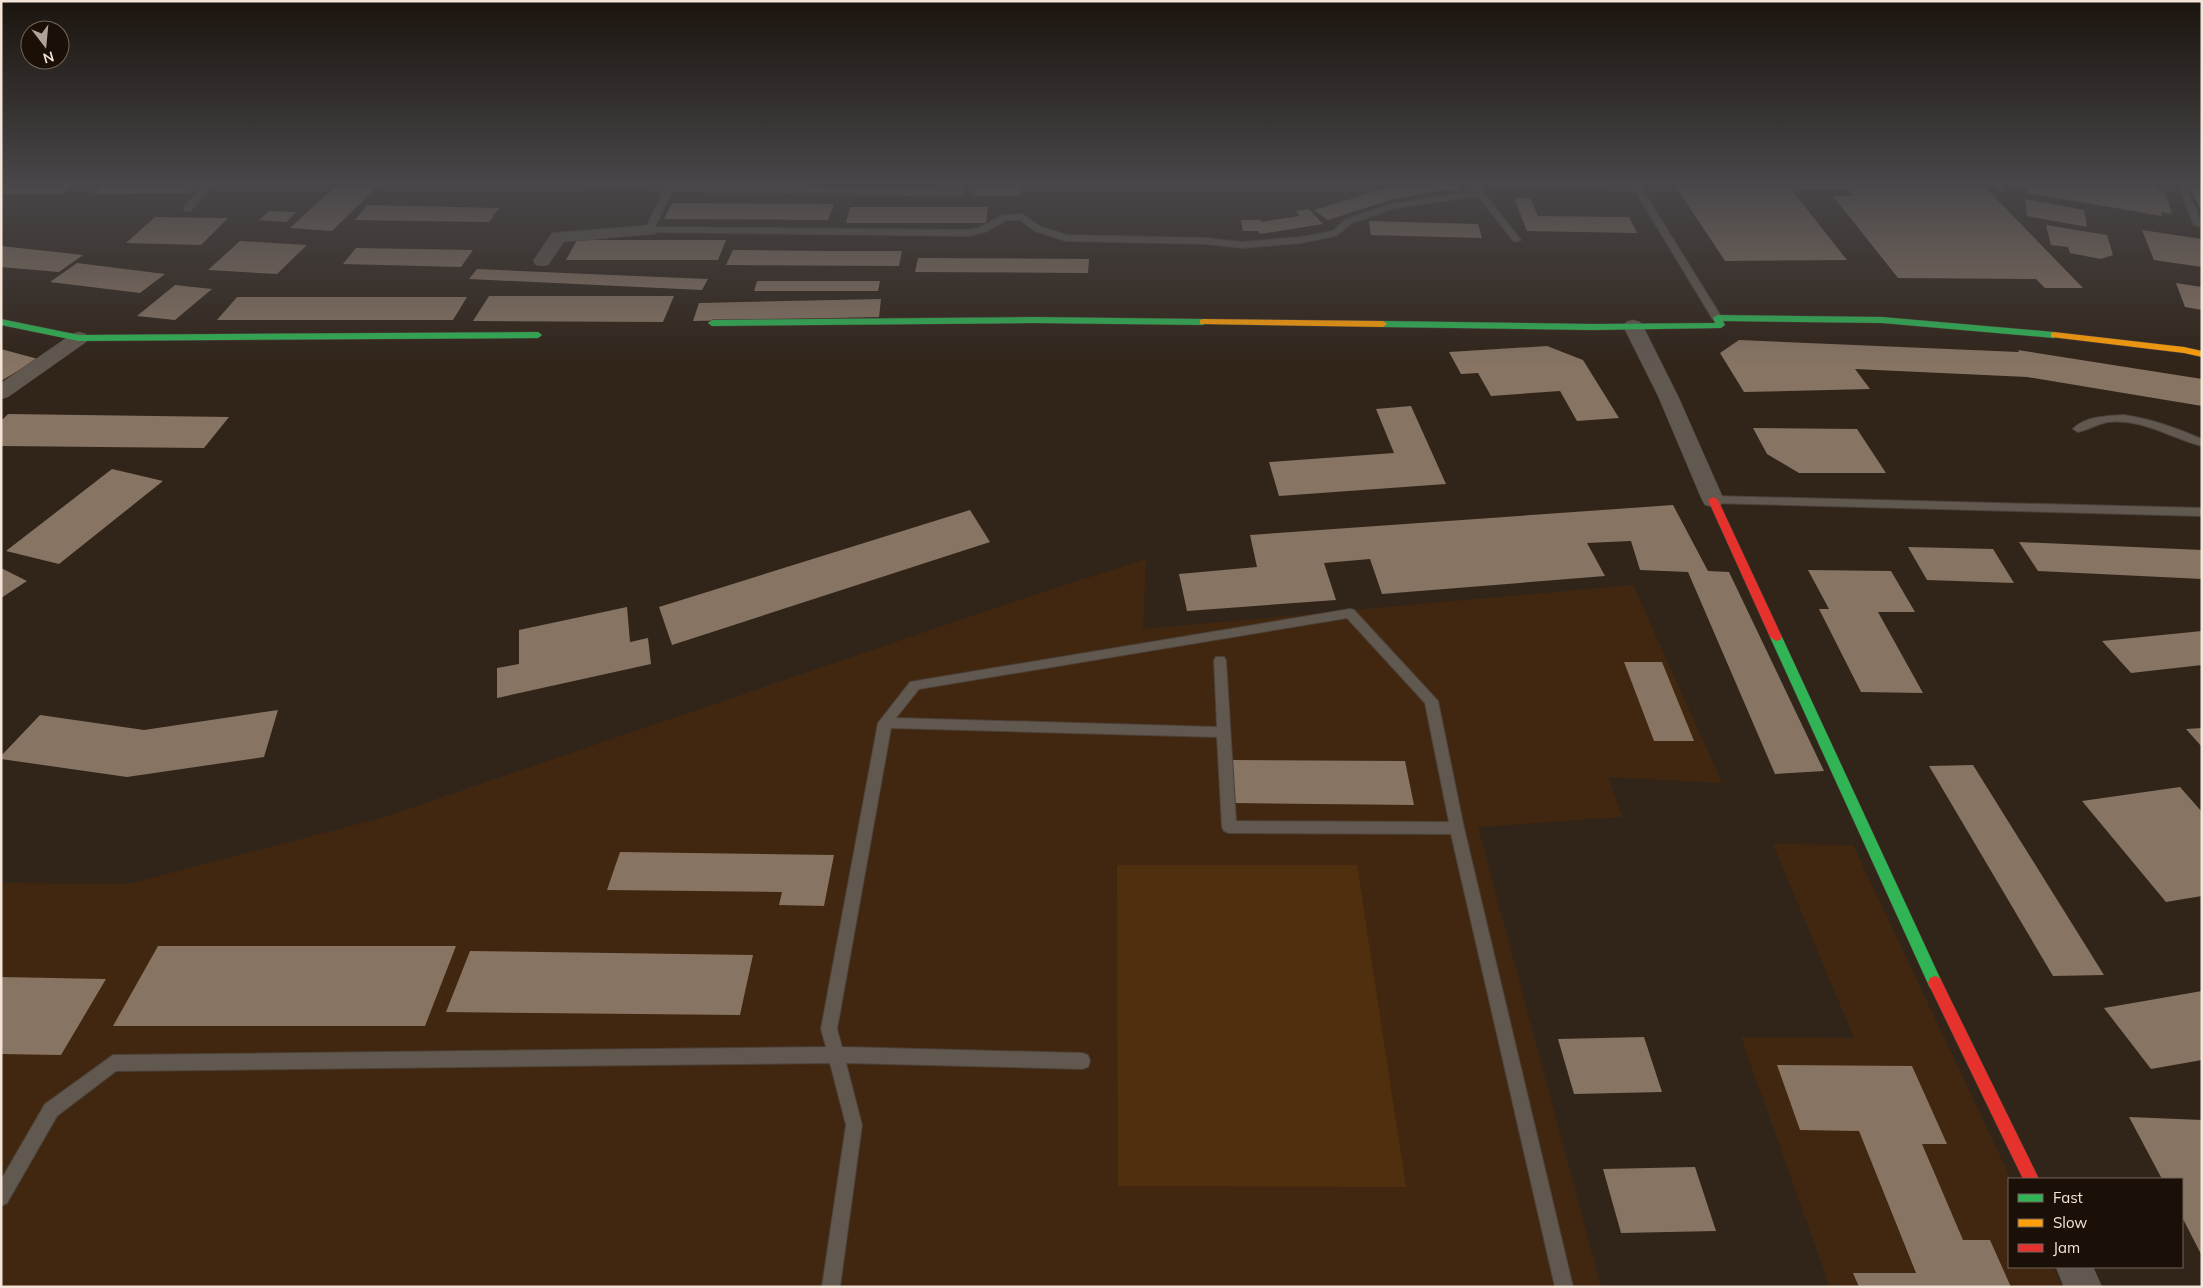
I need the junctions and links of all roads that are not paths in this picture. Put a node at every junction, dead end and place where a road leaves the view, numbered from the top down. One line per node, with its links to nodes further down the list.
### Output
1 (553, 244): 5 (street)
2 (1234, 244): 3 (lane)
3 (1252, 244)
4 (1672, 244): 6 (lane)
5 (542, 261)
6 (1717, 318): 9 (street); 12 (street)
7 (1, 322): 11 (street)
8 (712, 323): 9 (street)
9 (1633, 326): 16 (street)
10 (538, 335): 11 (street)
11 (79, 338): 13 (street)
12 (2202, 354)
13 (1, 393)
14 (2078, 429): 15 (lane)
15 (2202, 443)
16 (1713, 500): 17 (lane); 24 (street)
17 (2202, 512)
18 (1220, 660): 20 (lane)
19 (886, 723): 20 (lane); 21 (lane); 22 (lane)
20 (1223, 732): 21 (lane)
21 (1457, 828): 28 (lane)
22 (836, 1055): 23 (lane); 25 (lane); 27 (lane)
23 (1082, 1061)
24 (2031, 1178)
25 (1, 1197)
26 (2074, 1268): 29 (street)
27 (831, 1287)
28 (1564, 1287)
29 (2084, 1287)

